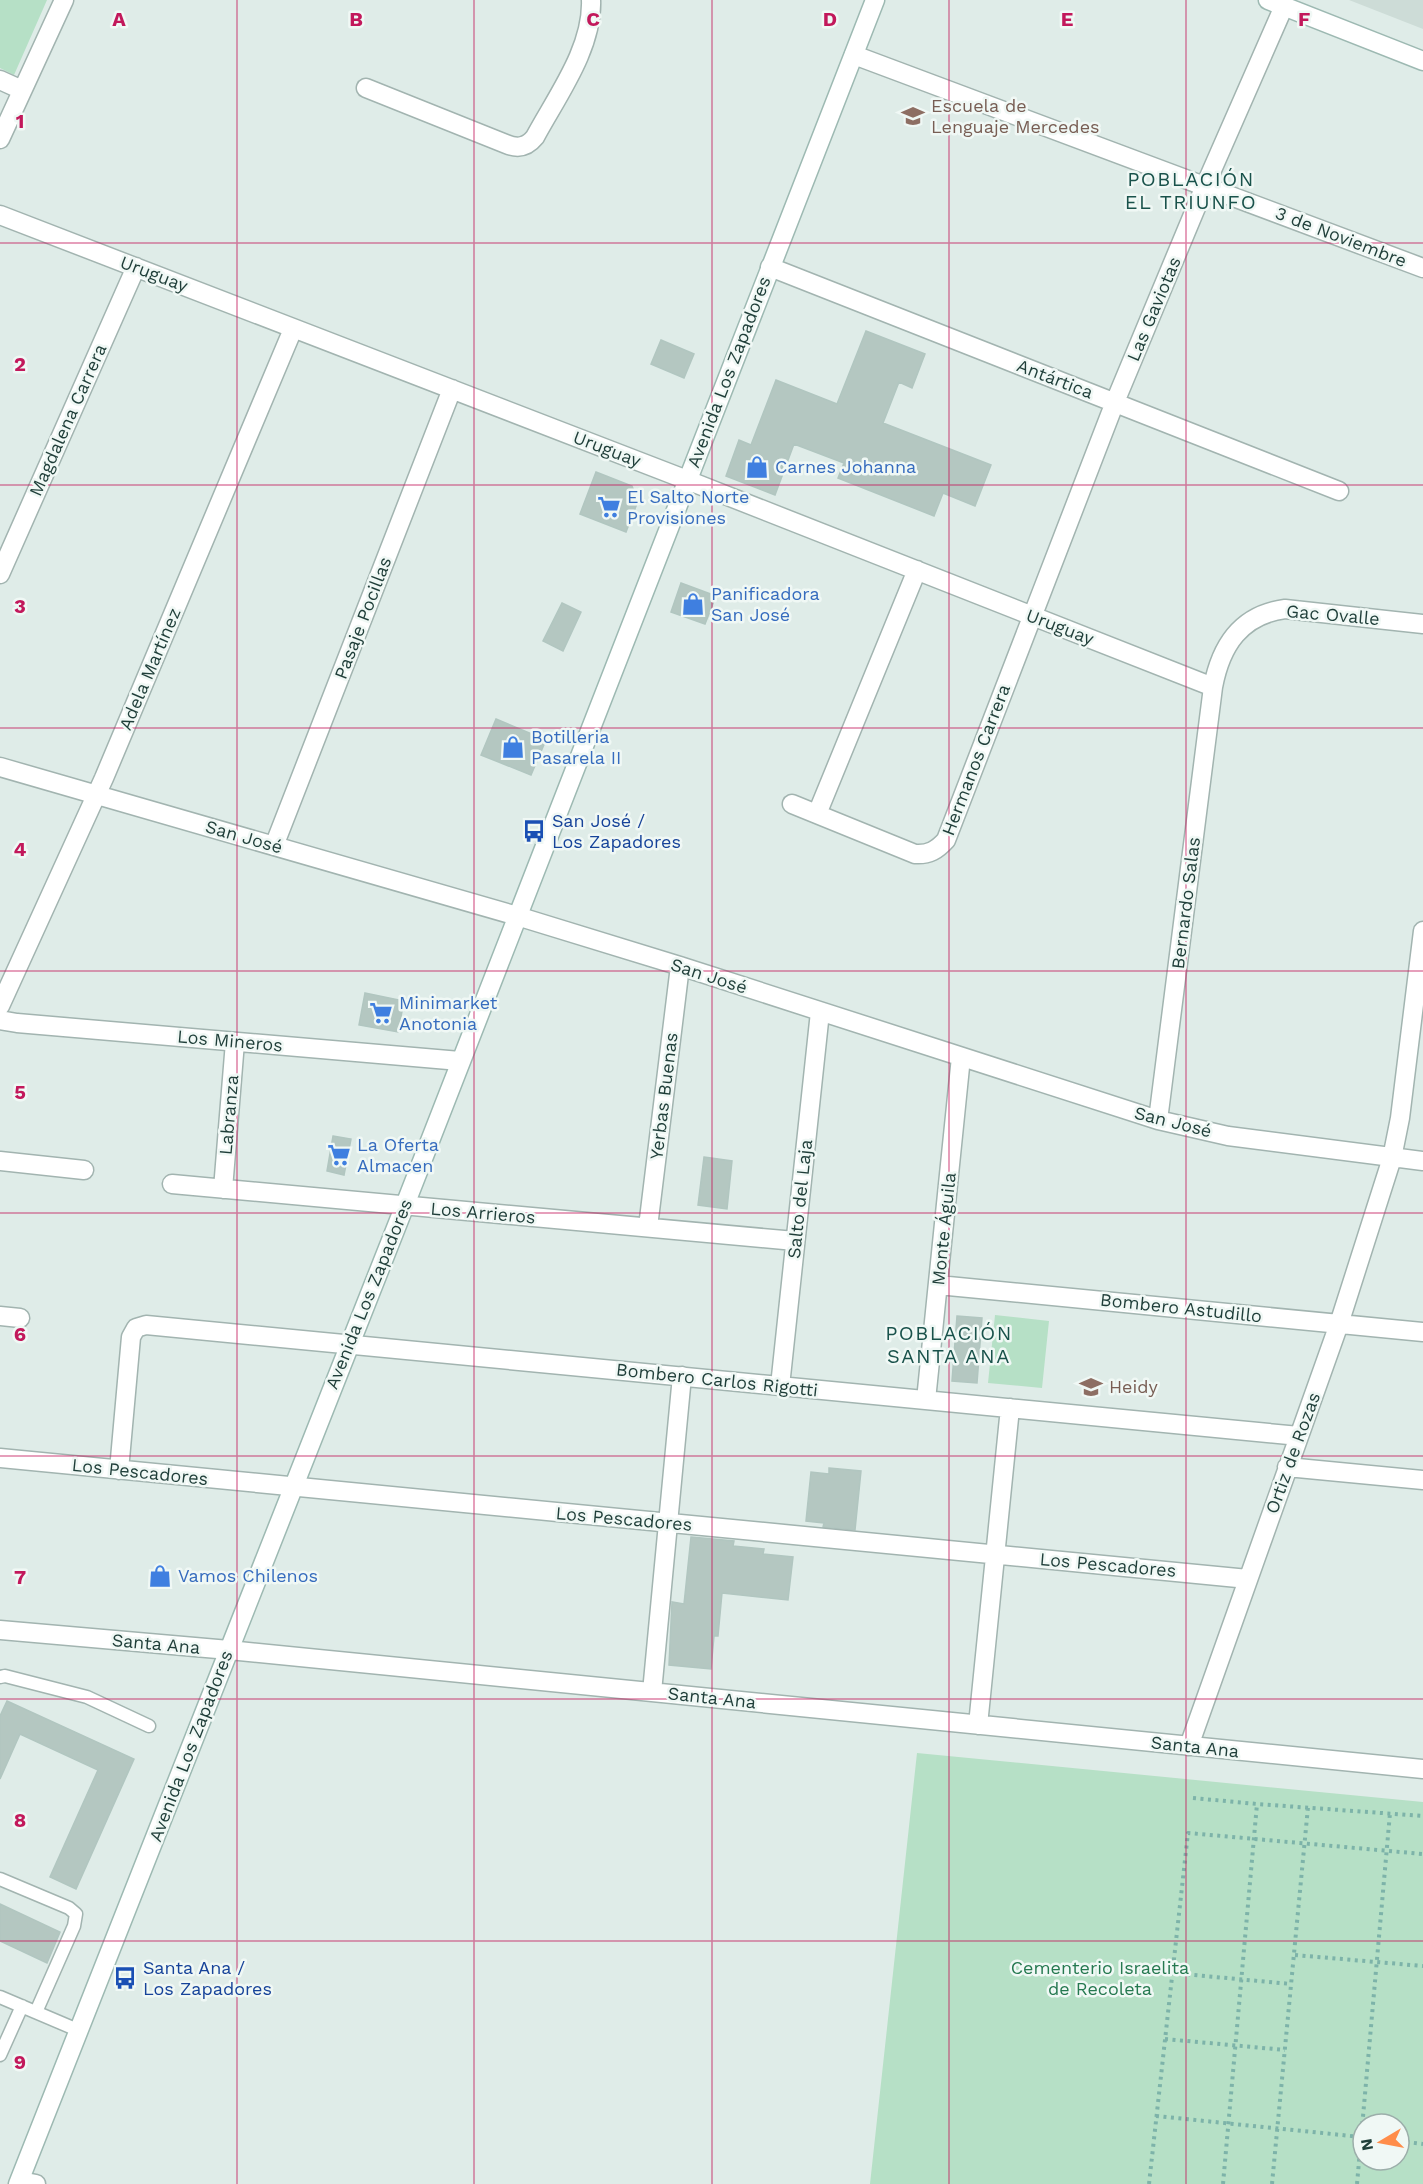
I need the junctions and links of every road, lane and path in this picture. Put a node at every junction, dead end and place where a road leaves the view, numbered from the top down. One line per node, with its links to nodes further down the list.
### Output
1 (64, 0): 9 (street)
2 (591, 0): 8 (street)
3 (875, 0): 5 (street, Avenida Los Zapadores)
4 (1276, 3): 6 (street); 11 (street, Las Gaviotas)
5 (854, 54): 11 (street, 3 de Noviembre); 14 (street, Avenida Los Zapadores)
6 (1423, 61)
7 (0, 80): 9 (street)
8 (366, 88)
9 (22, 90): 10 (street)
10 (0, 139)
11 (1205, 186): 15 (street, 3 de Noviembre); 18 (street, Las Gaviotas)
12 (0, 215): 13 (street, Uruguay)
13 (136, 267): 16 (street, Uruguay); 22 (street, Magdalena Carrera)
14 (770, 267): 18 (street, Antártica); 19 (street, Avenida Los Zapadores)
15 (1423, 267)
16 (293, 328): 17 (street, Uruguay); 27 (street, Adela Martínez)
17 (452, 389): 19 (street, Uruguay); 30 (street, Pasaje Pocillas)
18 (1115, 402): 20 (street, Antártica); 23 (street, Las Gaviotas)
19 (687, 480): 21 (street, Uruguay); 31 (street, Avenida Los Zapadores)
20 (1339, 490)
21 (917, 570): 23 (street, Uruguay); 29 (street)
22 (0, 574)
23 (1032, 616): 25 (street, Uruguay); 29 (street, Hermanos Carrera)
24 (1423, 624): 25 (street, Gac Ovalle)
25 (1213, 687): 40 (street, Bernardo Salas)
26 (0, 767): 27 (street, San José)
27 (97, 794): 30 (street, San José); 34 (street, Adela Martínez)
28 (792, 804): 29 (street, Hermanos Carrera)
29 (817, 814)
30 (274, 846): 31 (street, San José)
31 (517, 916): 33 (street, San José); 39 (street, Avenida Los Zapadores)
32 (1423, 931): 41 (street, Ortiz de Rozas)
33 (680, 966): 35 (street, San José); 48 (street, Yerbas Buenas)
34 (0, 1006)
35 (820, 1012): 38 (street, San José); 49 (street, Salto del Laja)
36 (0, 1020): 37 (street, Los Mineros)
37 (235, 1042): 39 (street, Los Mineros); 46 (street, Labranza)
38 (961, 1057): 40 (street, San José); 50 (street, Monte Águila)
39 (460, 1061): 47 (street, Avenida Los Zapadores)
40 (1158, 1120): 41 (street, San José)
41 (1392, 1158): 43 (street, San José); 53 (street, Ortiz de Rozas)
42 (0, 1161): 44 (street)
43 (1423, 1161)
44 (84, 1170)
45 (172, 1184): 46 (street, Los Arrieros)
46 (223, 1189): 47 (street, Los Arrieros)
47 (405, 1205): 48 (street, Los Arrieros); 55 (street, Avenida Los Zapadores)
48 (648, 1227): 49 (street, Los Arrieros)
49 (795, 1241): 57 (street, Salto del Laja)
50 (938, 1285): 53 (street, Bombero Astudillo); 58 (street, Monte Águila)
51 (0, 1316): 52 (street)
52 (20, 1318)
53 (1339, 1324): 54 (street, Bombero Astudillo); 60 (street, Ortiz de Rozas)
54 (1423, 1332)
55 (349, 1344): 56 (street, Bombero Carlos Rigotti); 63 (street, Bombero Carlos Rigotti); 65 (street, Avenida Los Zapadores)
56 (682, 1376): 57 (street, Bombero Carlos Rigotti); 66 (street)
57 (780, 1386): 58 (street, Bombero Carlos Rigotti)
58 (926, 1400): 59 (street, Bombero Carlos Rigotti)
59 (1010, 1408): 60 (street, Bombero Carlos Rigotti); 67 (street)
60 (1299, 1436): 62 (street, Ortiz de Rozas)
61 (0, 1458): 63 (street, Los Pescadores)
62 (1287, 1467): 64 (street); 68 (street, Ortiz de Rozas)
63 (119, 1470): 65 (street, Los Pescadores)
64 (1423, 1480)
65 (293, 1487): 66 (street, Los Pescadores); 70 (street, Avenida Los Zapadores)
66 (668, 1523): 67 (street, Los Pescadores); 72 (street)
67 (995, 1554): 68 (street, Los Pescadores); 73 (street)
68 (1248, 1579): 75 (street, Ortiz de Rozas)
69 (0, 1630): 70 (street, Santa Ana)
70 (229, 1650): 72 (street, Santa Ana); 96 (street, Avenida Los Zapadores)
71 (0, 1677): 74 (lane)
72 (652, 1692): 73 (street, Santa Ana)
73 (978, 1725): 75 (street, Santa Ana)
74 (149, 1726)
75 (1189, 1746): 76 (street, Santa Ana)
76 (1423, 1769)
77 (1193, 1798): 78 (path)
78 (1257, 1804): 79 (path); 82 (path)
79 (1308, 1808): 80 (path); 83 (path)
80 (1389, 1813): 81 (path); 84 (path)
81 (1423, 1816)
82 (1254, 1839): 83 (path); 90 (path); 91 (path)
83 (1305, 1843): 84 (path); 87 (path)
84 (1386, 1850): 85 (path); 88 (path)
85 (1423, 1854)
86 (0, 1879): 95 (lane)
87 (1295, 1955): 88 (path); 92 (path)
88 (1376, 1962): 89 (path); 101 (path)
89 (1423, 1966)
90 (1172, 1973): 91 (path); 97 (path)
91 (1242, 1980): 92 (path); 98 (path)
92 (1291, 1984): 99 (path)
93 (0, 1997): 94 (lane)
94 (22, 2006): 95 (lane); 100 (lane)
95 (36, 2012): 96 (lane)
96 (80, 2031): 106 (street, Avenida Los Zapadores)
97 (1165, 2039): 98 (path); 102 (path)
98 (1236, 2046): 99 (path); 103 (path)
99 (1285, 2050): 104 (path)
100 (0, 2055)
101 (1364, 2112)
102 (1156, 2116): 103 (path); 107 (path)
103 (1228, 2124): 104 (path); 108 (path)
104 (1277, 2129): 105 (path); 109 (path)
105 (1351, 2137)
106 (25, 2183)
107 (1149, 2184)
108 (1223, 2184)
109 (1272, 2184)

